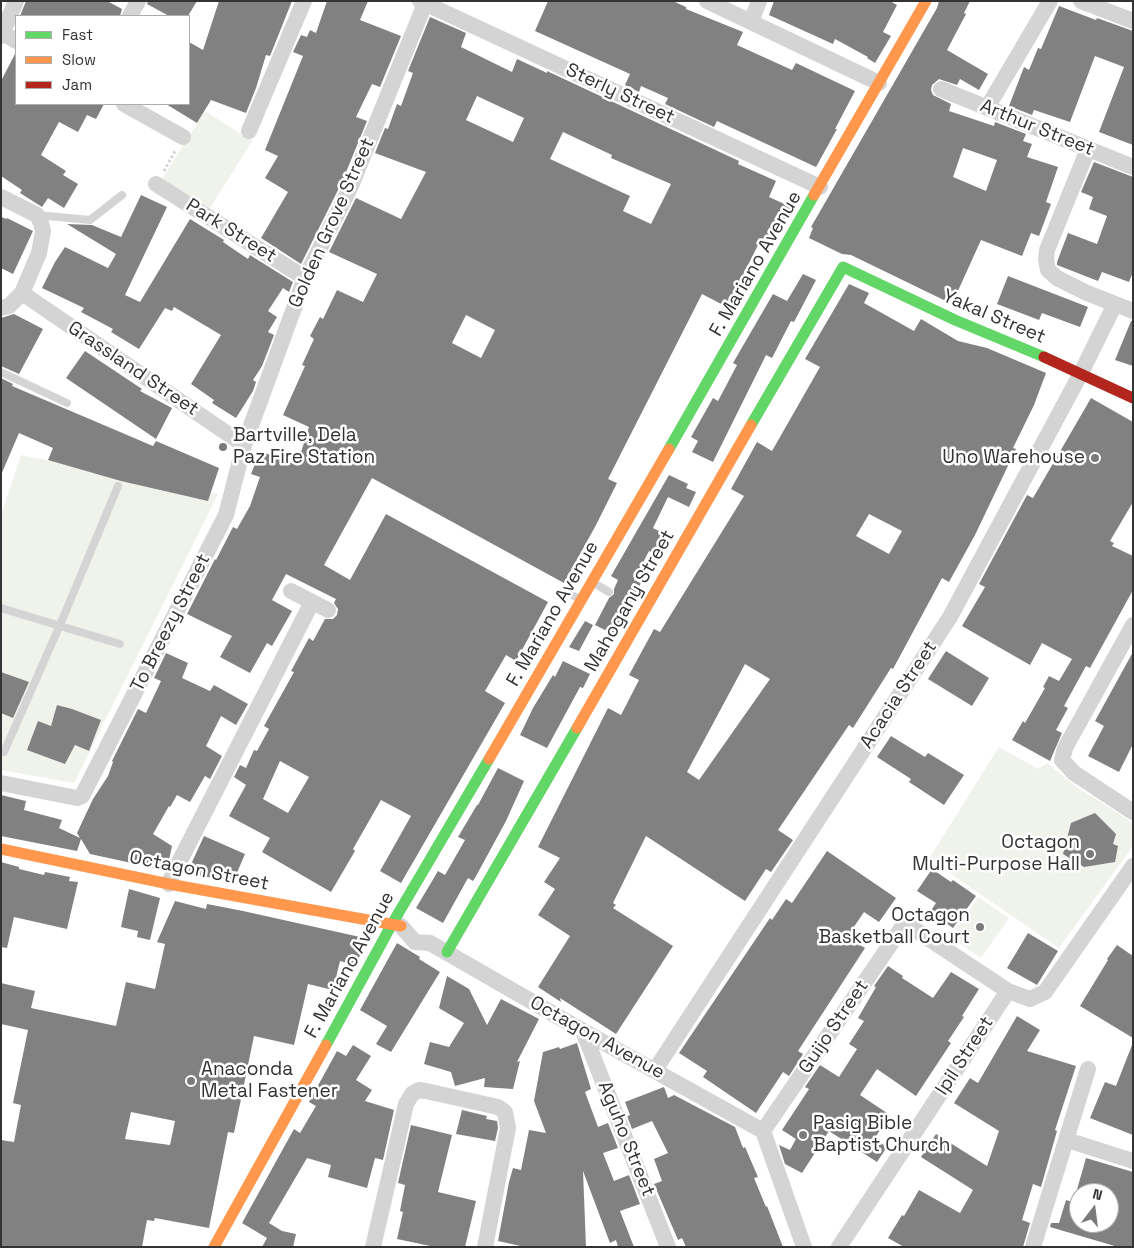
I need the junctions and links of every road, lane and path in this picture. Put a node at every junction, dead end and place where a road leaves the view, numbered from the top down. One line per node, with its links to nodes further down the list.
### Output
1 (16, 1): 13 (street)
2 (138, 1): 10 (street)
3 (304, 1): 18 (street)
4 (707, 1): 12 (street)
5 (759, 1): 12 (street)
6 (926, 1): 14 (street, F. Mariano Avenue)
7 (1050, 1): 17 (street)
8 (1081, 1): 11 (street)
9 (424, 2): 23 (street, Sterly Street); 28 (street, Golden Grove Street)
10 (131, 15)
11 (1133, 21)
12 (751, 22): 14 (street)
13 (7, 37)
14 (879, 83): 23 (street, F. Mariano Avenue)
15 (941, 89): 17 (street, Arthur Street)
16 (126, 105): 19 (street)
17 (987, 108): 20 (street, Arthur Street)
18 (249, 131)
19 (183, 137): 22 (path)
20 (1088, 149): 21 (street, Arthur Street); 30 (street)
21 (1133, 166)
22 (156, 184): 28 (street, Park Street)
23 (820, 187): 39 (street, F. Mariano Avenue)
24 (122, 196): 26 (lane)
25 (1, 197): 26 (street)
26 (37, 215): 29 (street)
27 (843, 267): 34 (street, Yakal Street); 57 (street, Mahogany Street)
28 (305, 278): 37 (street, Golden Grove Street)
29 (22, 293): 31 (street); 37 (street, Grassland Street)
30 (1115, 304): 32 (street); 34 (street, Acacia Street)
31 (1, 308)
32 (1133, 311)
33 (1, 372): 36 (lane)
34 (1081, 373): 35 (street, Yakal Street); 61 (street, Acacia Street)
35 (1133, 398)
36 (67, 403)
37 (244, 445): 51 (street, To Breezy Street)
38 (118, 486): 48 (lane)
39 (592, 582): 42 (lane); 43 (street, F. Mariano Avenue)
40 (291, 591): 44 (street)
41 (564, 591): 43 (lane)
42 (609, 592)
43 (582, 599): 56 (street, F. Mariano Avenue)
44 (312, 602): 46 (street); 55 (street)
45 (1, 608): 48 (lane)
46 (328, 610)
47 (1133, 624): 52 (street)
48 (60, 625): 49 (lane); 50 (lane)
49 (120, 644)
50 (4, 752)
51 (1, 783)
52 (1133, 812)
53 (1, 849): 55 (street, Octagon Street)
54 (1133, 866): 58 (street)
55 (169, 884): 56 (street, Octagon Street)
56 (396, 925): 57 (street, Octagon Avenue); 65 (street, F. Mariano Avenue)
57 (447, 952): 59 (street, Octagon Avenue)
58 (1008, 991): 62 (street, Guijo Street); 70 (street, Ipil Street)
59 (583, 1031): 61 (street, Octagon Avenue); 68 (street, Aguho Street)
60 (1088, 1069): 63 (street)
61 (655, 1070): 62 (street, Octagon Avenue)
62 (763, 1131): 69 (street)
63 (1067, 1140): 64 (street); 71 (street)
64 (1133, 1161)
65 (214, 1247)
66 (373, 1247): 67 (street)
67 (485, 1247)
68 (668, 1247)
69 (804, 1247)
70 (839, 1247)
71 (1033, 1247)

